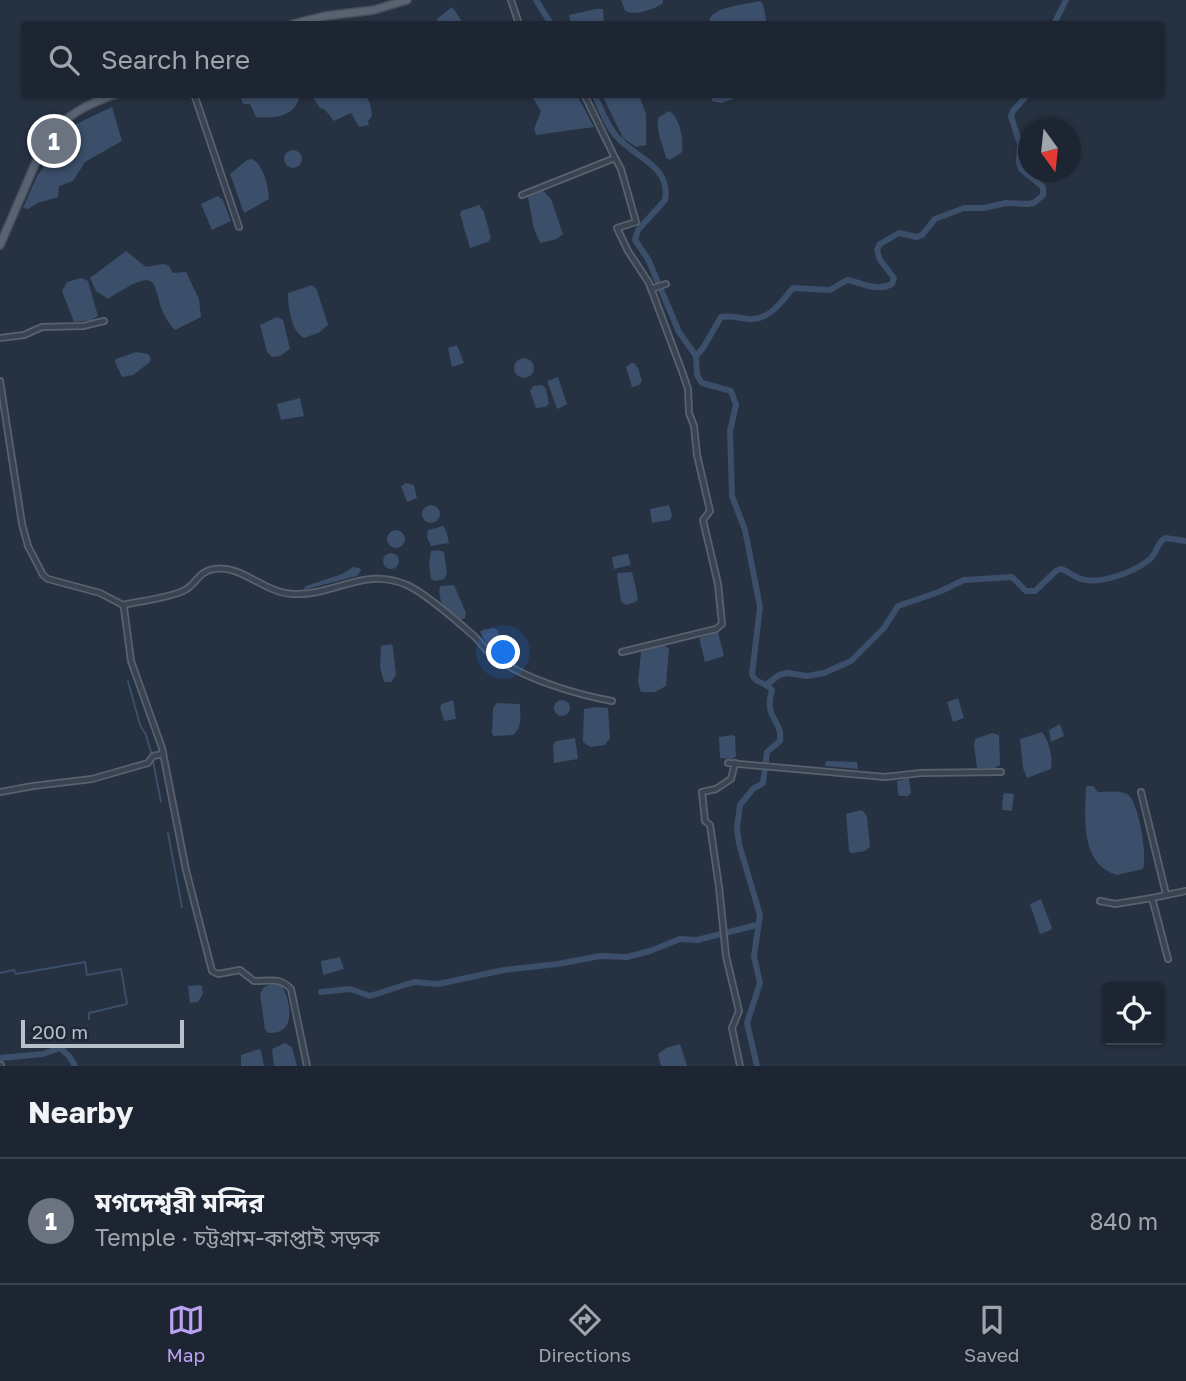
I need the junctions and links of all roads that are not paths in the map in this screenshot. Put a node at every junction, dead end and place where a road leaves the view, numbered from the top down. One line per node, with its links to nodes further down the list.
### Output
1 (408, 0): 3 (main road)
2 (510, 0): 4 (street)
3 (305, 21)
4 (518, 21)
5 (107, 98): 11 (main road)
6 (195, 98): 10 (street)
7 (586, 98): 8 (street)
8 (615, 158): 9 (street); 13 (street)
9 (522, 195)
10 (239, 227)
11 (0, 245)
12 (666, 284): 13 (street)
13 (651, 289): 18 (street)
14 (104, 321): 15 (street)
15 (0, 338)
16 (0, 381): 17 (street)
17 (123, 605): 19 (street); 20 (street)
18 (622, 652)
19 (612, 701)
20 (163, 754): 24 (street); 31 (street)
21 (728, 763): 22 (street)
22 (736, 763): 23 (street); 32 (street)
23 (1001, 772)
24 (0, 792)
25 (1141, 792): 27 (street)
26 (1186, 891): 27 (street)
27 (1166, 894): 28 (street)
28 (1152, 898): 29 (street); 30 (street)
29 (1100, 901)
30 (1168, 959)
31 (307, 1066)
32 (740, 1066)

